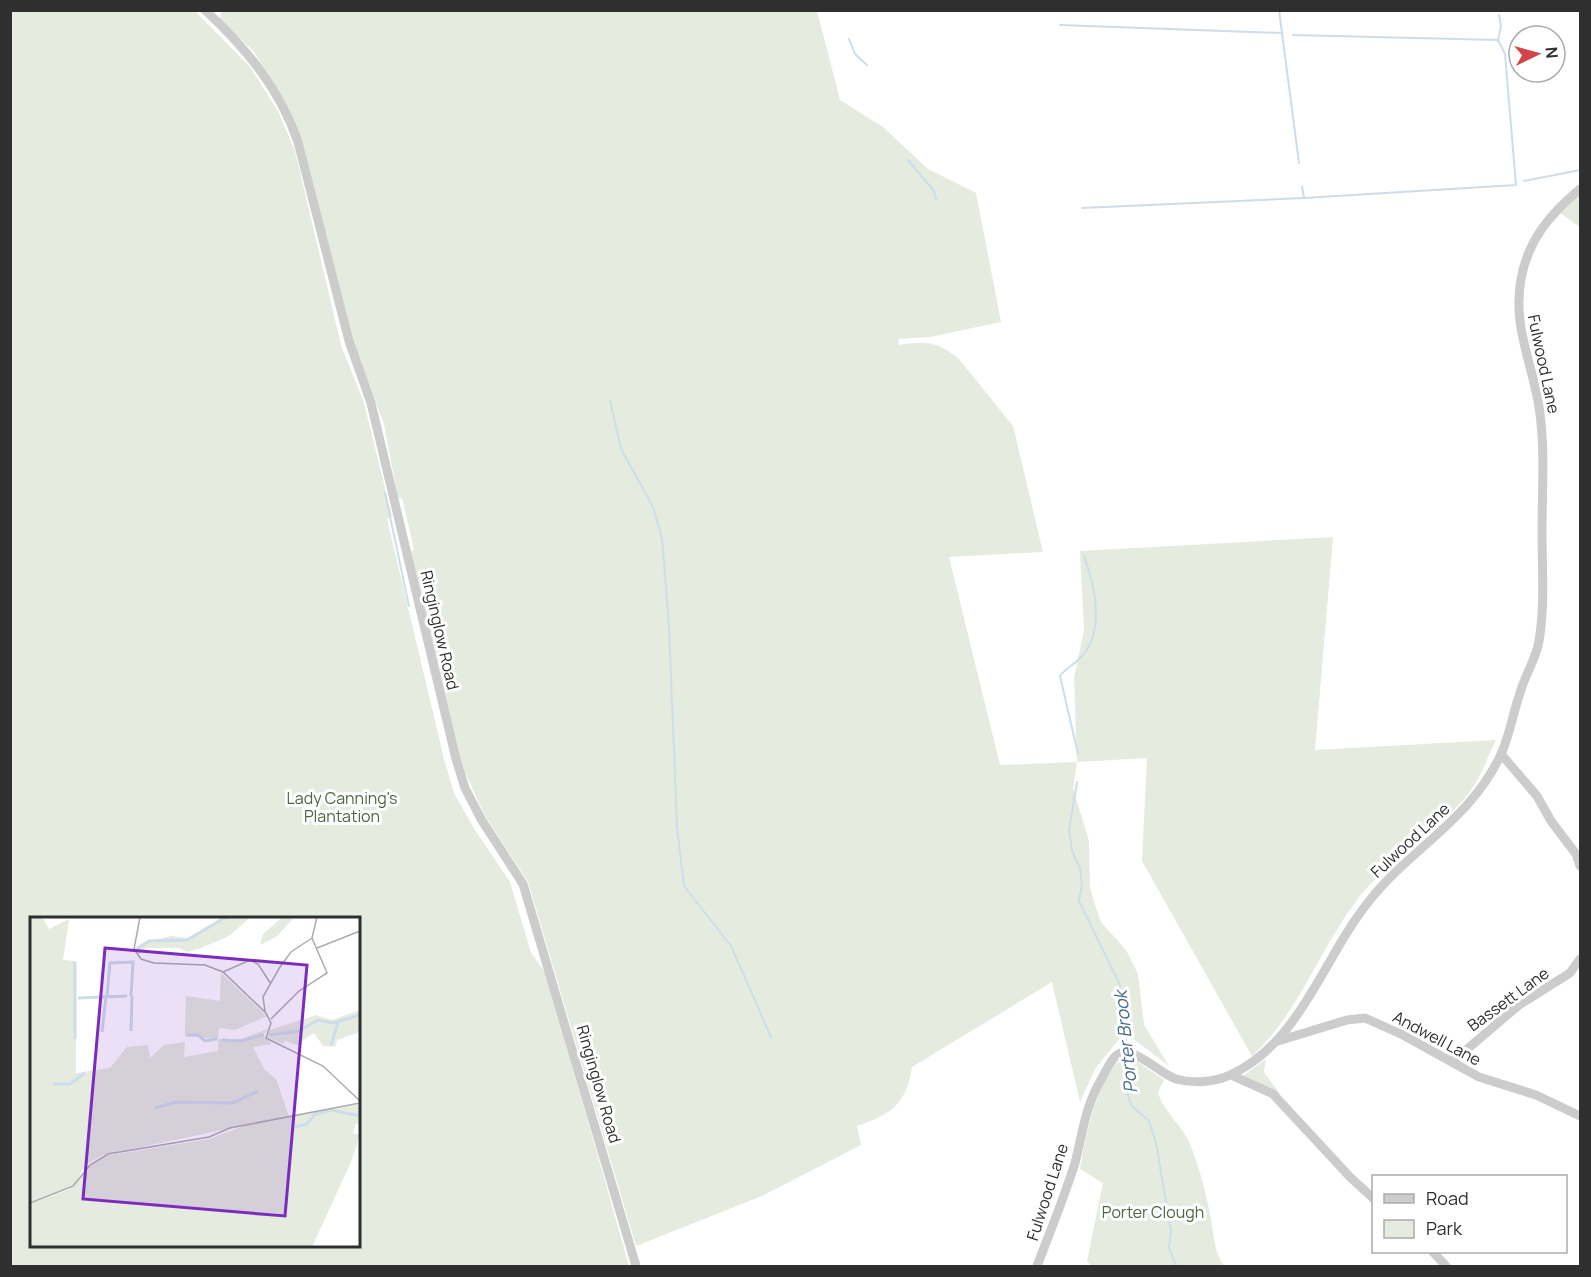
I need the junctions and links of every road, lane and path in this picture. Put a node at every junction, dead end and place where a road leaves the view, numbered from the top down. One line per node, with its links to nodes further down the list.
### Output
1 (205, 10): 12 (street, Ringinglow Road)
2 (1581, 189): 3 (street, Fulwood Lane)
3 (1501, 754): 4 (street); 6 (street, Fulwood Lane)
4 (1581, 866)
5 (1581, 958): 7 (street, Bassett Lane)
6 (1278, 1041): 7 (street, Andwell Lane); 8 (street, Fulwood Lane)
7 (1452, 1062): 9 (street, Andwell Lane)
8 (1231, 1075): 10 (street); 13 (street, Fulwood Lane)
9 (1581, 1116)
10 (1372, 1197)
11 (1435, 1253): 14 (street)
12 (636, 1266)
13 (1037, 1266)
14 (1446, 1266)

